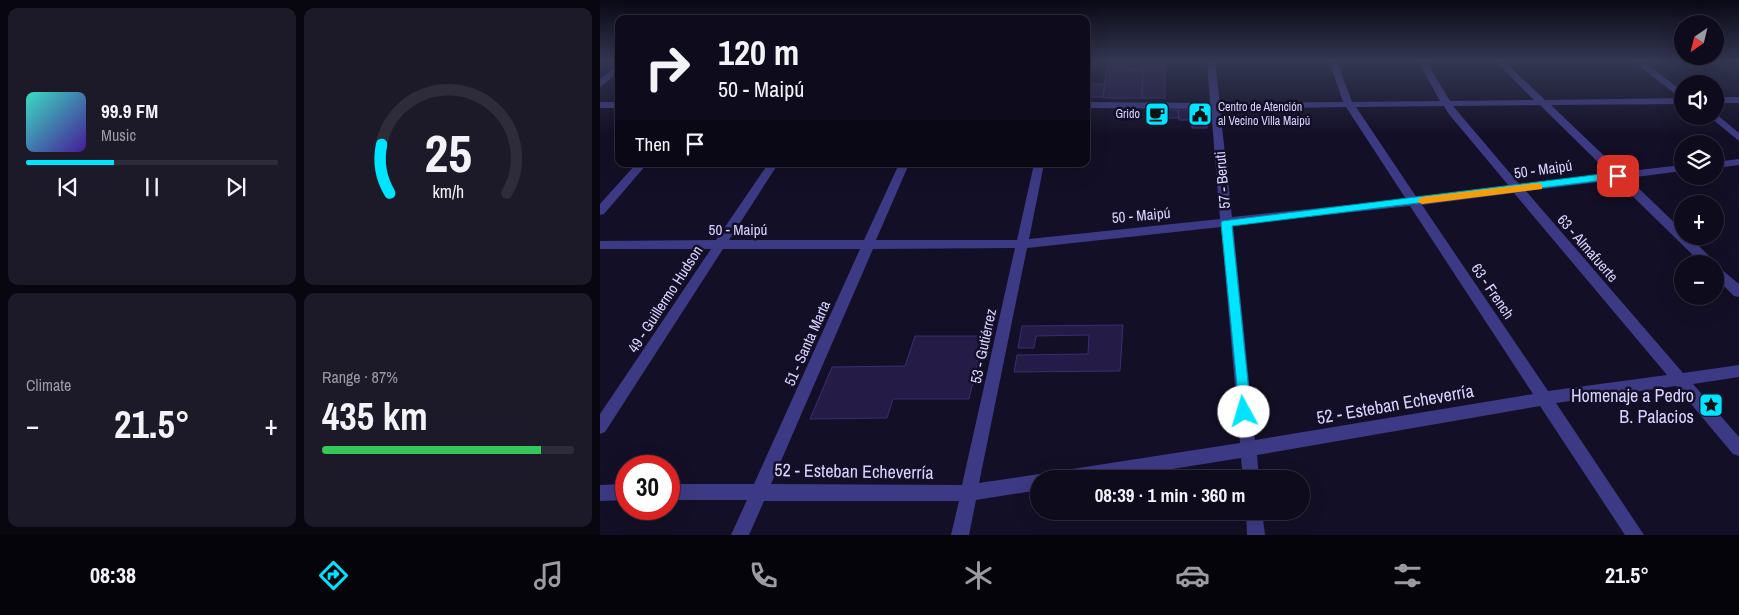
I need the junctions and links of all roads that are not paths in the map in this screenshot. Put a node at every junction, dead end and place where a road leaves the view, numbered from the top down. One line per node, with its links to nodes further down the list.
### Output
1 (1213, 86): 14 (street, 57 - Beruti)
2 (1342, 86): 10 (street, 63 - French)
3 (1436, 86): 8 (street, 63 - Almafuerte)
4 (1526, 86): 9 (street)
5 (1724, 100): 6 (street)
6 (1739, 100)
7 (1674, 101): 9 (street)
8 (1445, 102): 9 (street); 10 (street); 25 (street, 63 - Almafuerte)
9 (1544, 102): 24 (street)
10 (1348, 103): 14 (street); 26 (street, 63 - French)
11 (600, 105): 12 (street)
12 (615, 105)
13 (1090, 105): 14 (street)
14 (1216, 106): 28 (street, 57 - Beruti)
15 (1724, 125): 16 (street)
16 (1739, 138)
17 (1739, 162): 18 (street)
18 (1724, 164)
19 (639, 167): 27 (street)
20 (771, 167): 32 (street, 49 - Guillermo Hudson)
21 (903, 167): 29 (street, 51 - Santa Marta)
22 (1038, 167): 30 (street, 53 - Gutiérrez)
23 (1674, 169): 24 (street, 50 - Maipú)
24 (1618, 176): 25 (street, 50 - Maipú); 33 (street)
25 (1516, 189): 26 (street, 50 - Maipú); 37 (street, 63 - Almafuerte)
26 (1414, 202): 28 (street, 50 - Maipú); 38 (street, 63 - French)
27 (600, 211)
28 (1226, 223): 30 (street, 50 - Maipú); 41 (street, 57 - Beruti)
29 (868, 244): 30 (street, 50 - Maipú); 32 (street, 50 - Maipú); 45 (street, 51 - Santa Marta)
30 (1021, 244): 49 (street, 53 - Gutiérrez)
31 (600, 245): 32 (street, 50 - Maipú)
32 (720, 246): 39 (street, 49 - Guillermo Hudson)
33 (1701, 255)
34 (1724, 278): 35 (street)
35 (1739, 292)
36 (1739, 371): 37 (street, 52 - Esteban Echeverría)
37 (1680, 380): 38 (street, 52 - Esteban Echeverría); 40 (street, 63 - Almafuerte)
38 (1546, 398): 41 (street, 52 - Esteban Echeverría); 54 (street, 63 - French)
39 (600, 427)
40 (1739, 449)
41 (1248, 450): 42 (street, 52 - Esteban Echeverría); 43 (street, 57 - Beruti)
42 (1118, 470)
43 (1250, 470)
44 (1030, 483): 49 (street, 52 - Esteban Echeverría)
45 (760, 490): 48 (street, 52 - Esteban Echeverría); 49 (street, 52 - Esteban Echeverría); 51 (street, 51 - Santa Marta)
46 (600, 492): 47 (street)
47 (615, 492)
48 (680, 492)
49 (969, 493): 52 (street, 53 - Gutiérrez)
50 (1255, 520): 53 (street)
51 (740, 535)
52 (960, 535)
53 (1256, 535)
54 (1635, 535)

